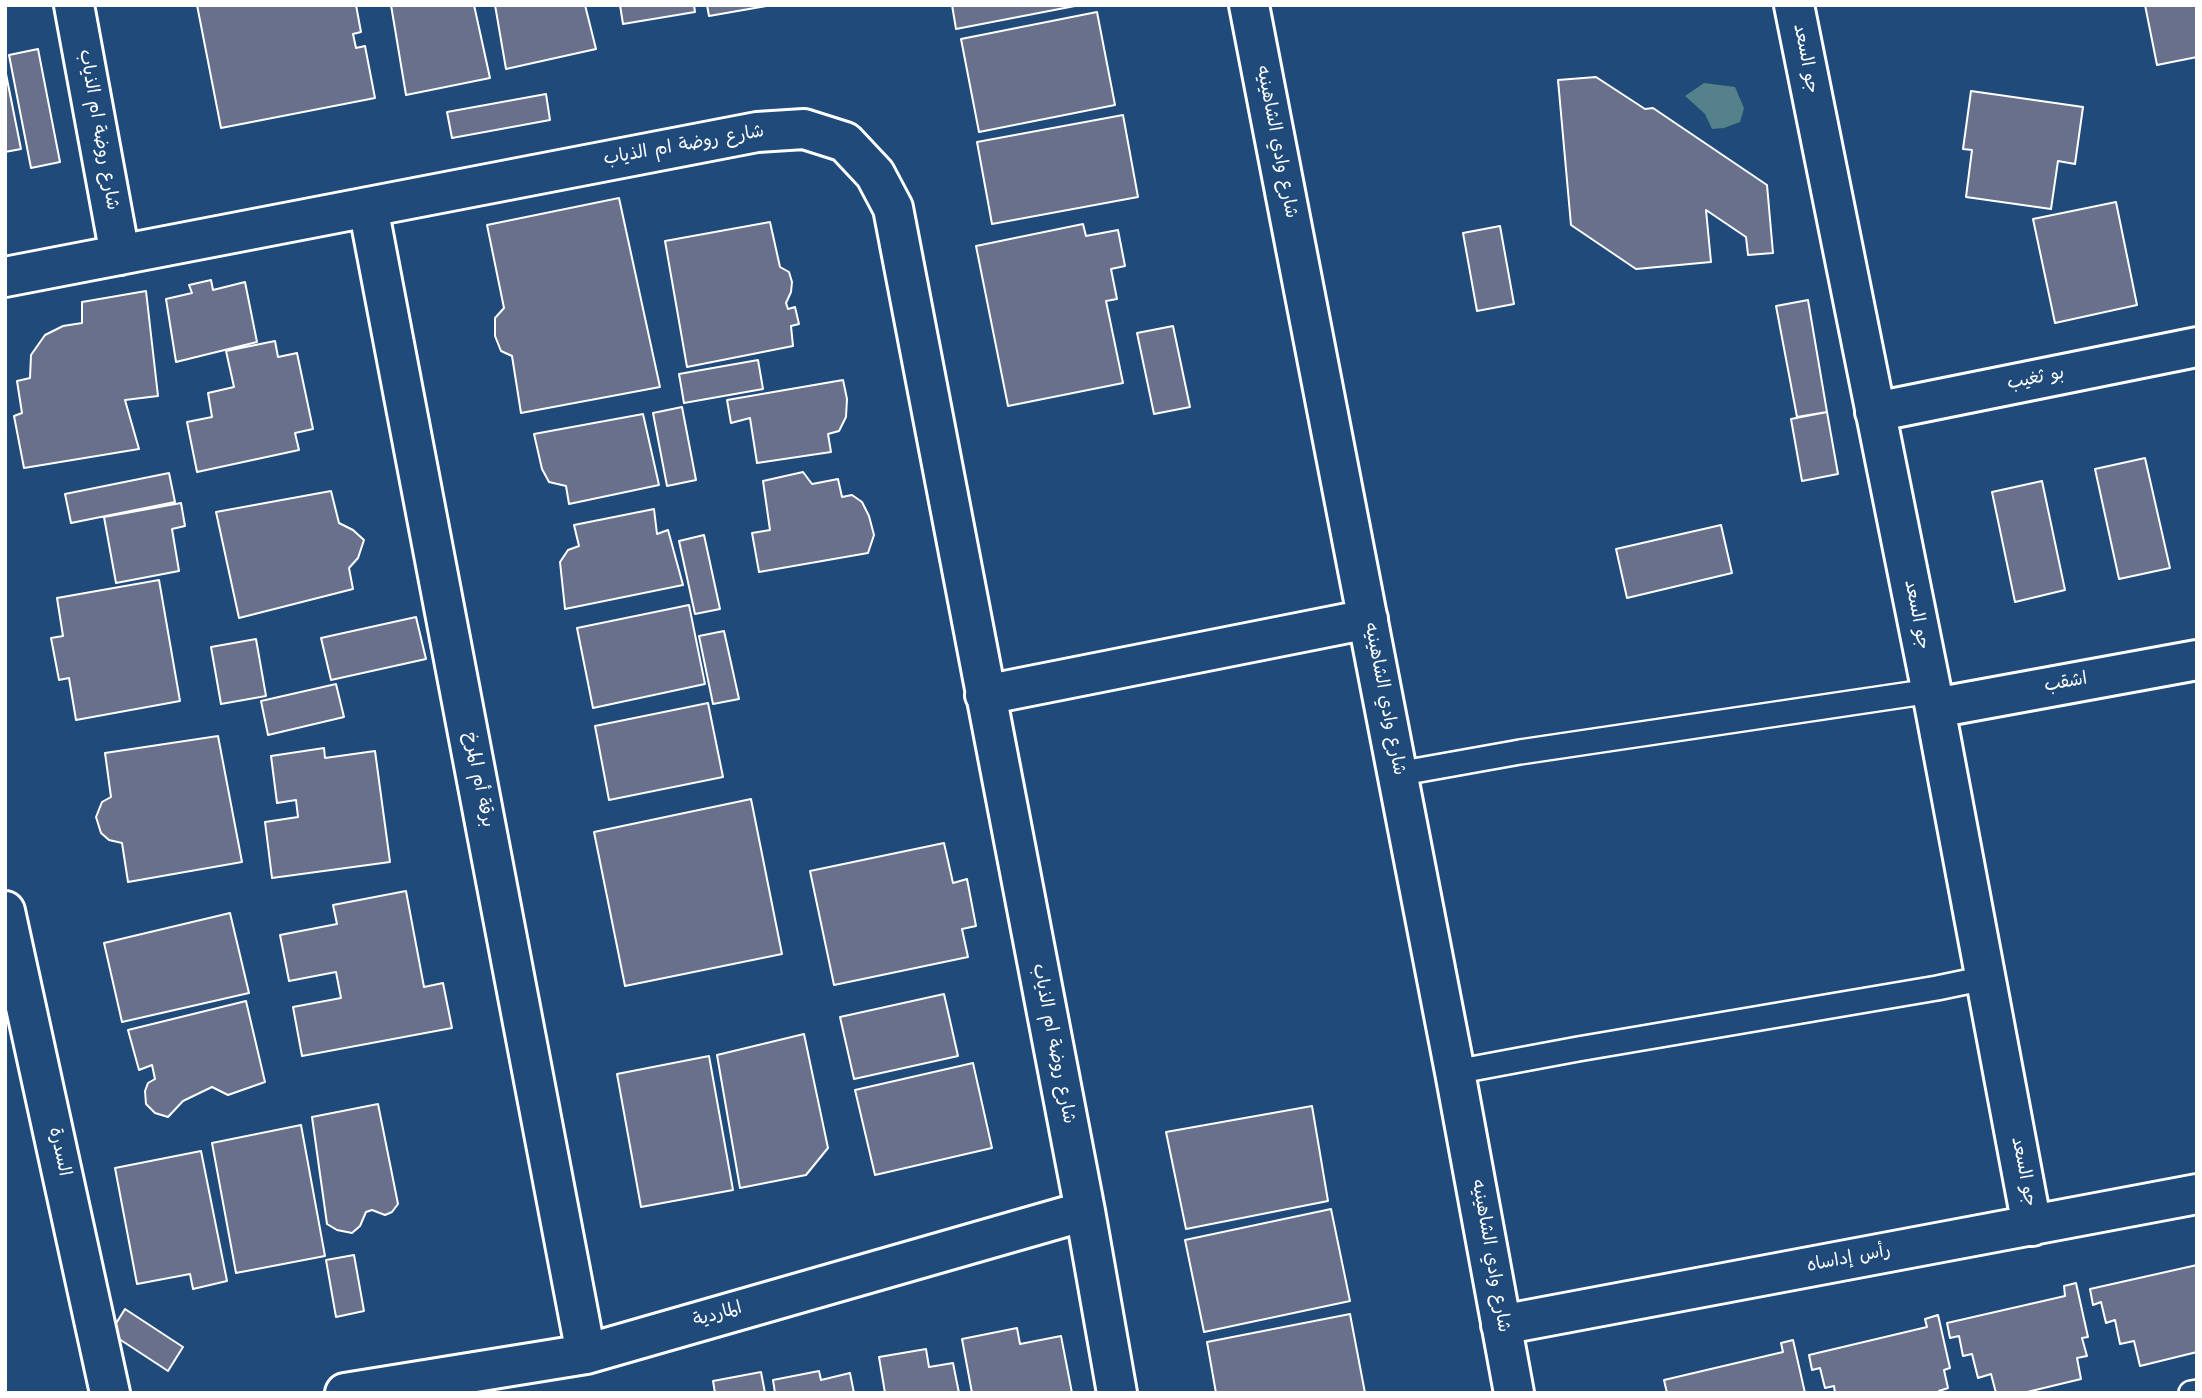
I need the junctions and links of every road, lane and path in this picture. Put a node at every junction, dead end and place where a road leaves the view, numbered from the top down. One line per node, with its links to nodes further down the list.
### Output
1 (74, 5): 5 (street, شارع روضة ام الذياب)
2 (1249, 5): 9 (street, شارع وادي الشاهينيه)
3 (1794, 5): 8 (street, جو السعد)
4 (368, 207): 5 (street, شارع روضة ام الذياب); 11 (street, شارع روضة ام الذياب); 21 (street, برقة أم المرخ)
5 (120, 255): 6 (street, شارع روضة ام الذياب)
6 (5, 277)
7 (2197, 347): 8 (street, بو ثغيب)
8 (1875, 412): 12 (street, جو السعد)
9 (1368, 619): 11 (street); 13 (street, شارع وادي الشاهينيه)
10 (2197, 660): 12 (street, اشقب)
11 (985, 695): 18 (street, شارع روضة ام الذياب)
12 (1933, 700): 13 (lane); 15 (street, جو السعد)
13 (1397, 774): 16 (street, شارع وادي الشاهينيه)
14 (7, 932): 23 (street, السدرة)
15 (1985, 978): 16 (lane); 19 (street, جو السعد)
16 (1455, 1072): 20 (street, شارع وادي الشاهينيه)
17 (2197, 1194): 19 (street, رأس إداساه)
18 (1084, 1211): 21 (street, الماردية); 25 (street, شارع روضة ام الذياب)
19 (2032, 1226): 20 (street, رأس إداساه)
20 (1501, 1325): 26 (street, شارع وادي الشاهينيه)
21 (586, 1353): 24 (street, الماردية)
22 (2197, 1392): 27 (lane)
23 (110, 1393)
24 (345, 1393)
25 (1117, 1393)
26 (1514, 1393)
27 (2191, 1393)

